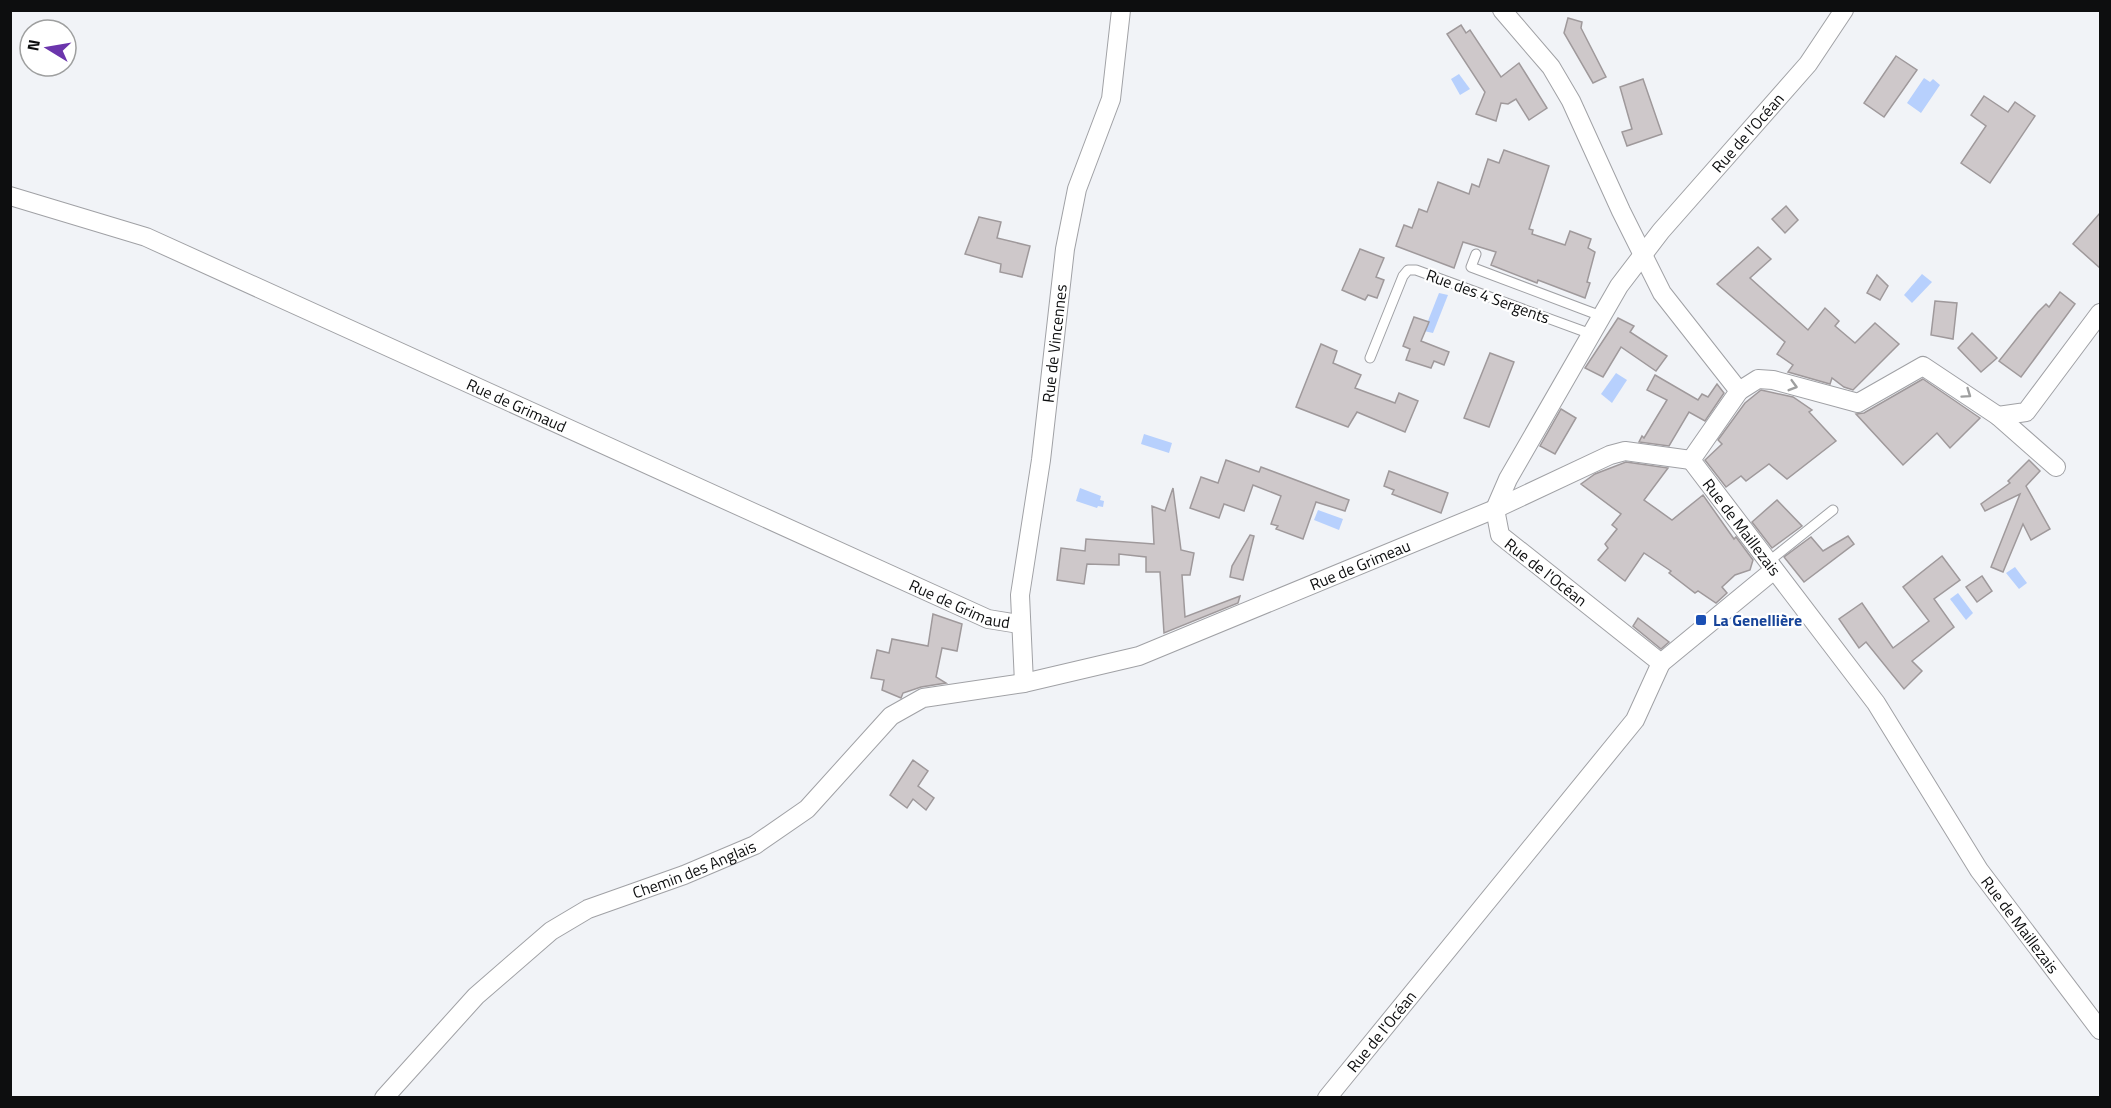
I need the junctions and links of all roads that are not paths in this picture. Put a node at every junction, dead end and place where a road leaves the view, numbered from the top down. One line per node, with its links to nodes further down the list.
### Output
1 (1121, 10): 18 (street, Rue de Vincennes)
2 (1502, 10): 6 (street)
3 (1844, 10): 6 (street, Rue de l'Océan)
4 (10, 196): 18 (street, Rue de Grimaud)
5 (1476, 254): 8 (lane)
6 (1642, 255): 8 (street, Rue de l'Océan); 11 (street)
7 (2100, 313): 12 (street)
8 (1601, 316): 9 (street, Rue de l'Océan)
9 (1591, 334): 10 (lane, Rue des 4 Sergents); 15 (street, Rue de l'Océan)
10 (1370, 358)
11 (1739, 391): 12 (street, one-way to 12); 13 (street)
12 (1998, 416): 14 (street)
13 (1692, 460): 15 (street, Rue de Grimeau); 17 (street, Rue de Maillezais)
14 (2056, 467)
15 (1495, 509): 19 (street, Rue de l'Océan); 20 (street, Rue de Grimeau)
16 (1833, 510): 17 (lane)
17 (1771, 566): 19 (street); 21 (street, Rue de Maillezais)
18 (1019, 624): 20 (street, Rue de Vincennes)
19 (1661, 663): 23 (street, Rue de l'Océan)
20 (1024, 683): 22 (street, Chemin des Anglais)
21 (2100, 1030)
22 (384, 1098)
23 (1327, 1098)

